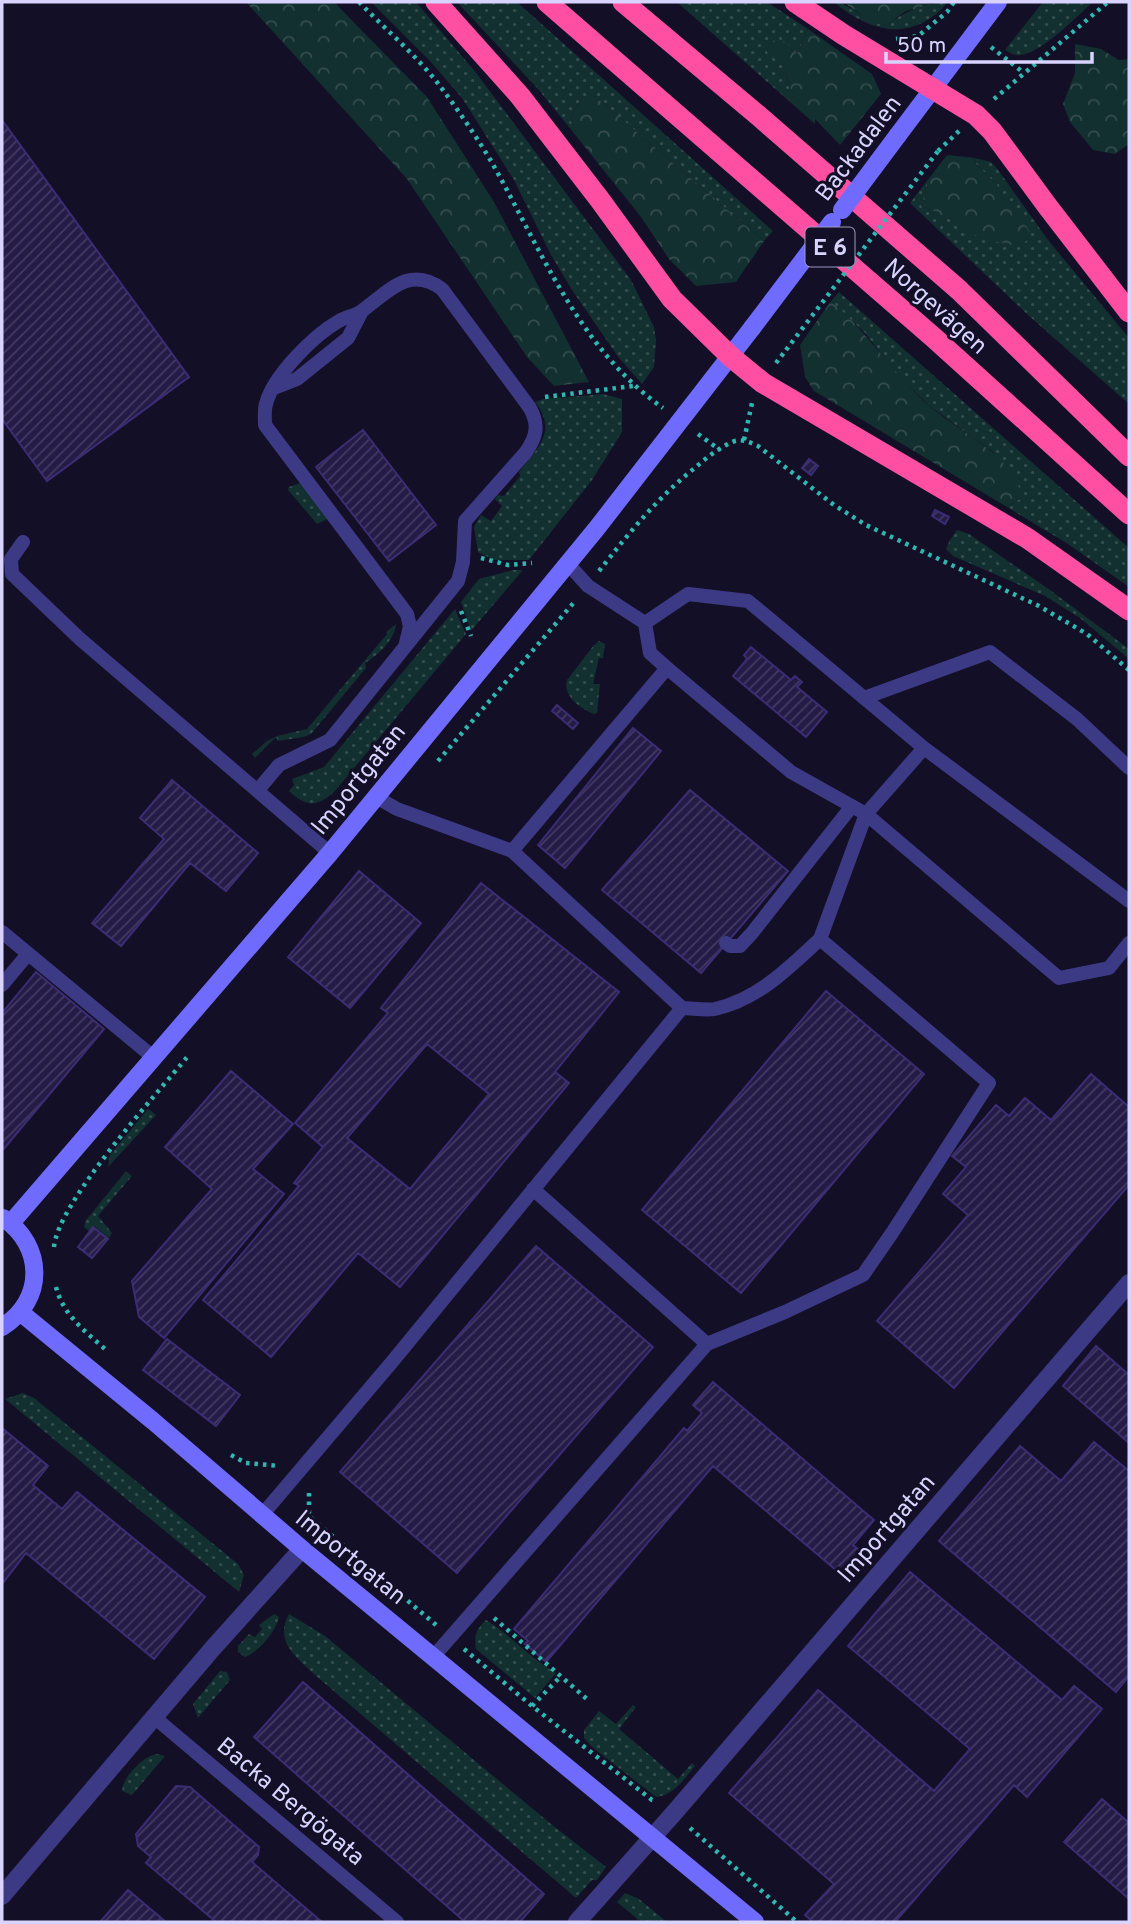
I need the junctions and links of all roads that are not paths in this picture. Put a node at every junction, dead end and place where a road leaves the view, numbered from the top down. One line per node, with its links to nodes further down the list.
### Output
1 (436, 2): 8 (highway)
2 (547, 2): 10 (highway, Norgevägen / E 6)
3 (623, 2): 9 (highway, Norgevägen / E 6)
4 (795, 2): 6 (highway)
5 (998, 2): 6 (street, Backadalen)
6 (932, 89): 7 (highway); 8 (street, Backadalen, bridge)
7 (1129, 312)
8 (730, 356): 12 (street, Importgatan); 13 (highway)
9 (1129, 456)
10 (1129, 514)
11 (23, 542): 20 (lane)
12 (568, 564): 14 (lane); 21 (street, Importgatan)
13 (1129, 610)
14 (645, 623): 16 (lane); 17 (lane)
15 (405, 647): 15 (lane); 20 (lane)
16 (667, 668): 22 (lane); 24 (lane)
17 (864, 698): 18 (lane); 19 (lane)
18 (924, 748): 23 (lane); 26 (lane)
19 (1129, 768)
20 (257, 790): 25 (lane)
21 (376, 797): 24 (lane); 25 (street, Importgatan)
22 (852, 806): 23 (lane); 29 (lane)
23 (866, 814): 28 (lane); 30 (lane)
24 (512, 851): 33 (lane)
25 (330, 853): 34 (street, Importgatan)
26 (1129, 901)
27 (2, 932): 31 (lane)
28 (820, 939): 33 (lane); 40 (lane)
29 (726, 943)
30 (1129, 943)
31 (28, 954): 32 (lane); 34 (lane)
32 (2, 985)
33 (682, 1008): 35 (lane)
34 (153, 1058): 36 (street, Importgatan)
35 (533, 1189): 40 (lane); 41 (lane)
36 (6, 1220): 38 (street, Importgatan)
37 (1129, 1283): 45 (street, Importgatan)
38 (20, 1312): 39 (street); 41 (street, Importgatan)
39 (2, 1326)
40 (708, 1344): 43 (lane)
41 (262, 1515): 42 (street, Importgatan)
42 (302, 1549): 43 (street, Importgatan); 44 (street)
43 (434, 1656): 45 (street, Importgatan)
44 (154, 1717): 46 (street); 47 (lane, Backa Bergögata)
45 (653, 1837): 48 (street); 49 (street, Importgatan)
46 (2, 1896)
47 (397, 1922)
48 (577, 1922)
49 (755, 1922)

